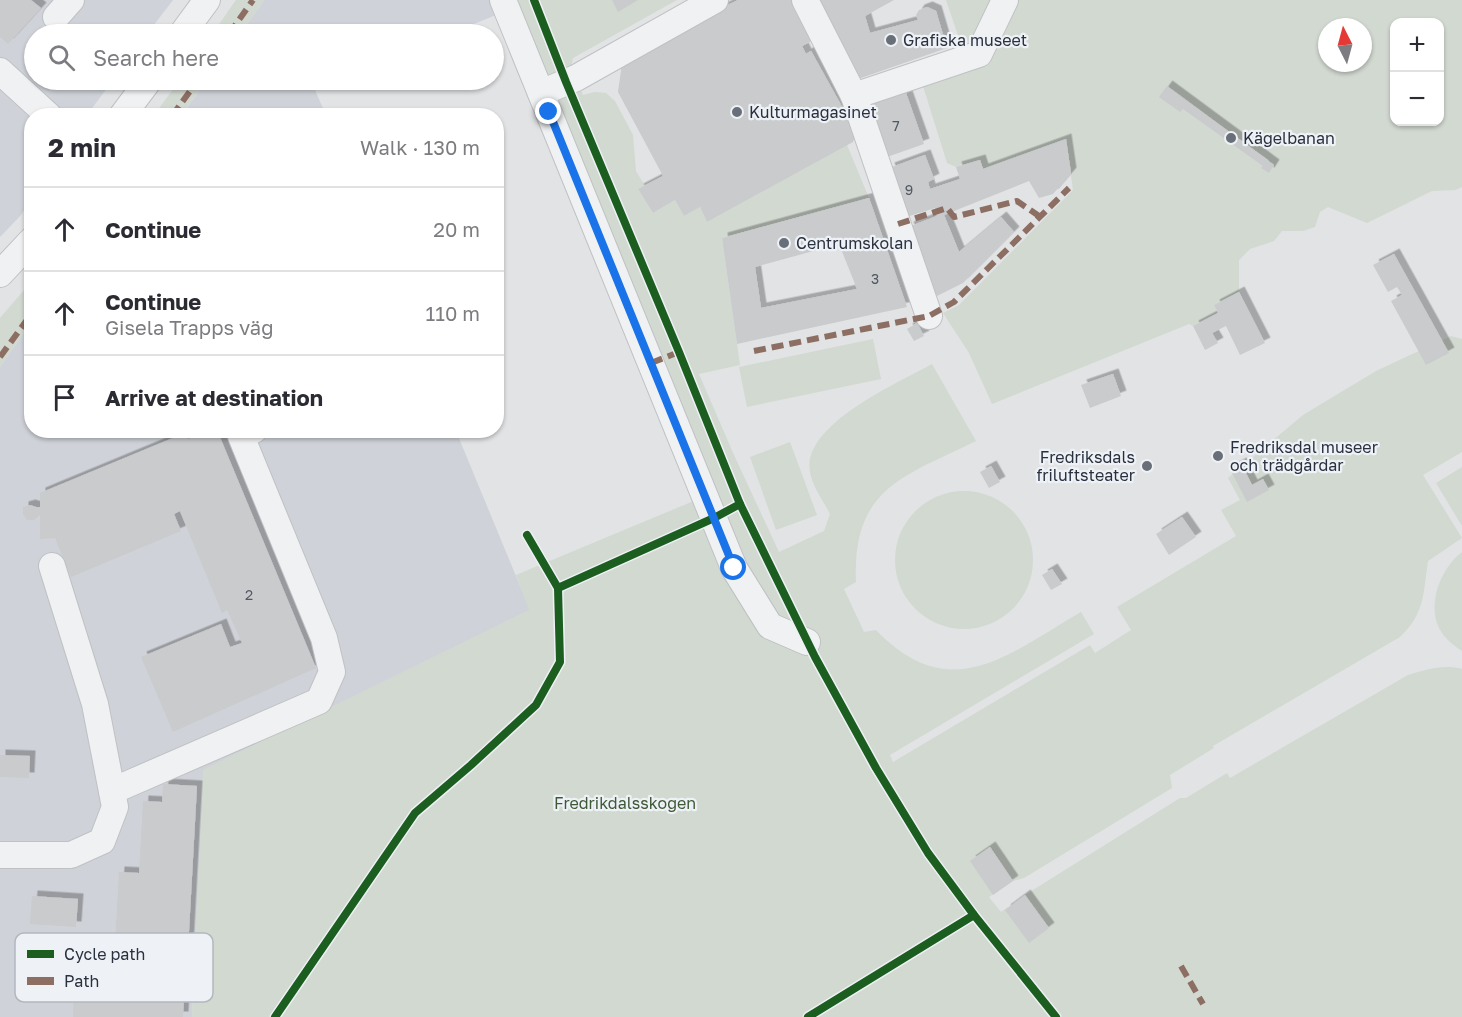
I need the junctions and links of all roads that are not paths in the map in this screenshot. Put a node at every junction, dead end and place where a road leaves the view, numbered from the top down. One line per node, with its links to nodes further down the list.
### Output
1 (502, 0): 9 (street)
2 (716, 0): 9 (street)
3 (805, 0): 10 (street)
4 (1005, 0): 10 (street)
5 (197, 4): 6 (street)
6 (187, 24)
7 (0, 71): 11 (street)
8 (142, 90): 12 (street)
9 (541, 93): 18 (street)
10 (854, 96): 15 (street)
11 (40, 108)
12 (128, 108)
13 (24, 248): 14 (street)
14 (0, 274)
15 (929, 316)
16 (241, 438): 19 (street)
17 (52, 566): 19 (street)
18 (807, 642)
19 (112, 791): 20 (street)
20 (0, 855)

